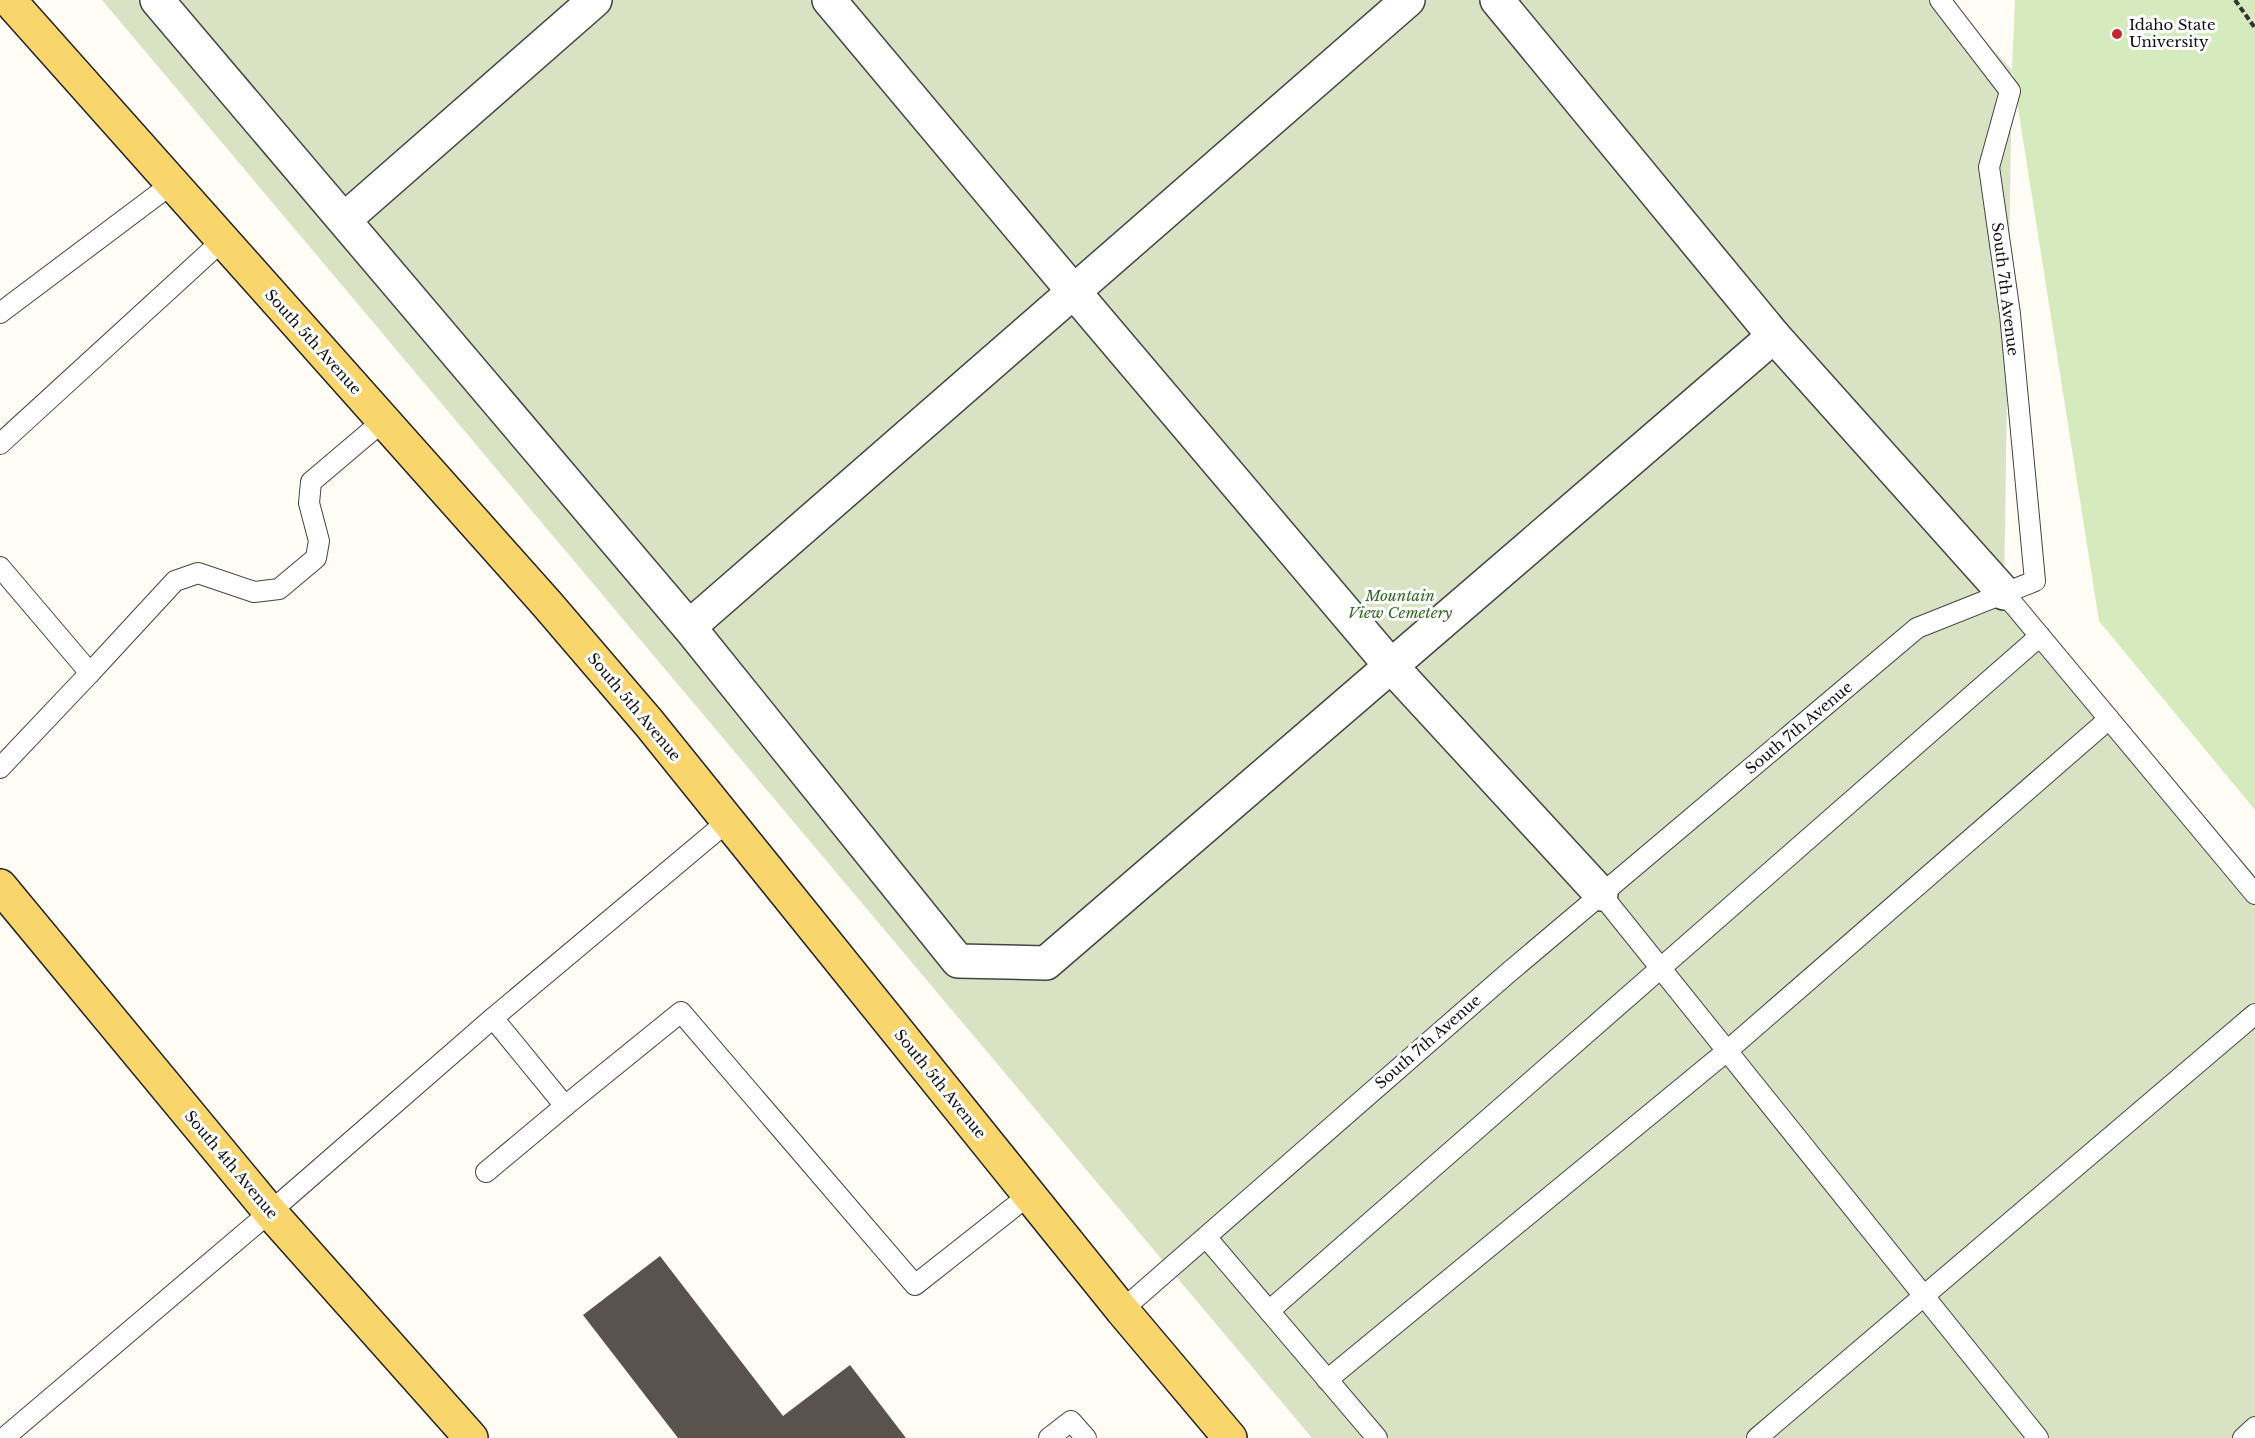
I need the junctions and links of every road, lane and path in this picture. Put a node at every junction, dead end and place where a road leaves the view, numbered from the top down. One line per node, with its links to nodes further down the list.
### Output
1 (156, 0): 11 (street)
2 (595, 0): 11 (street)
3 (830, 0): 13 (street)
4 (1408, 0): 13 (street)
5 (1497, 0): 15 (street)
6 (1940, 0): 19 (lane, South 7th Avenue)
7 (2235, 0): 9 (path)
8 (7, 6): 10 (main road, South 5th Avenue)
9 (2255, 28)
10 (173, 183): 12 (main road, South 5th Avenue); 14 (lane)
11 (345, 219): 20 (street)
12 (223, 240): 16 (main road, South 5th Avenue); 17 (lane)
13 (1074, 292): 20 (street); 22 (street)
14 (0, 313)
15 (1774, 336): 19 (street); 22 (street)
16 (383, 421): 23 (lane); 26 (main road, South 5th Avenue)
17 (0, 444)
18 (0, 567): 23 (lane)
19 (2004, 593): 21 (lane); 28 (lane, South 7th Avenue)
20 (689, 627): 22 (street)
21 (2040, 636): 24 (lane); 30 (lane)
22 (1391, 666): 28 (street)
23 (90, 673): 25 (lane)
24 (2109, 719): 29 (lane); 33 (lane)
25 (0, 768)
26 (728, 821): 32 (lane); 36 (main road, South 5th Avenue)
27 (0, 886): 37 (main road, South 4th Avenue)
28 (1601, 894): 30 (lane); 38 (lane, South 7th Avenue)
29 (2255, 894)
30 (1661, 968): 33 (lane); 41 (lane)
31 (2255, 1014): 39 (lane)
32 (493, 1018): 34 (lane); 37 (lane)
33 (1727, 1051): 39 (lane); 42 (lane)
34 (564, 1106): 35 (lane); 36 (lane)
35 (486, 1172)
36 (1029, 1195): 40 (main road, South 5th Avenue)
37 (270, 1212): 44 (lane); 45 (main road, South 4th Avenue)
38 (1206, 1237): 40 (lane, South 7th Avenue); 41 (lane)
39 (1924, 1296): 50 (lane); 51 (lane)
40 (1122, 1310): 48 (main road, South 5th Avenue)
41 (1269, 1311): 42 (lane)
42 (1327, 1380): 49 (lane)
43 (2255, 1427): 52 (lane)
44 (4, 1438)
45 (471, 1438)
46 (1049, 1438): 47 (lane)
47 (1086, 1438)
48 (1230, 1438)
49 (1377, 1438)
50 (1757, 1438)
51 (2038, 1438)
52 (2243, 1438)

